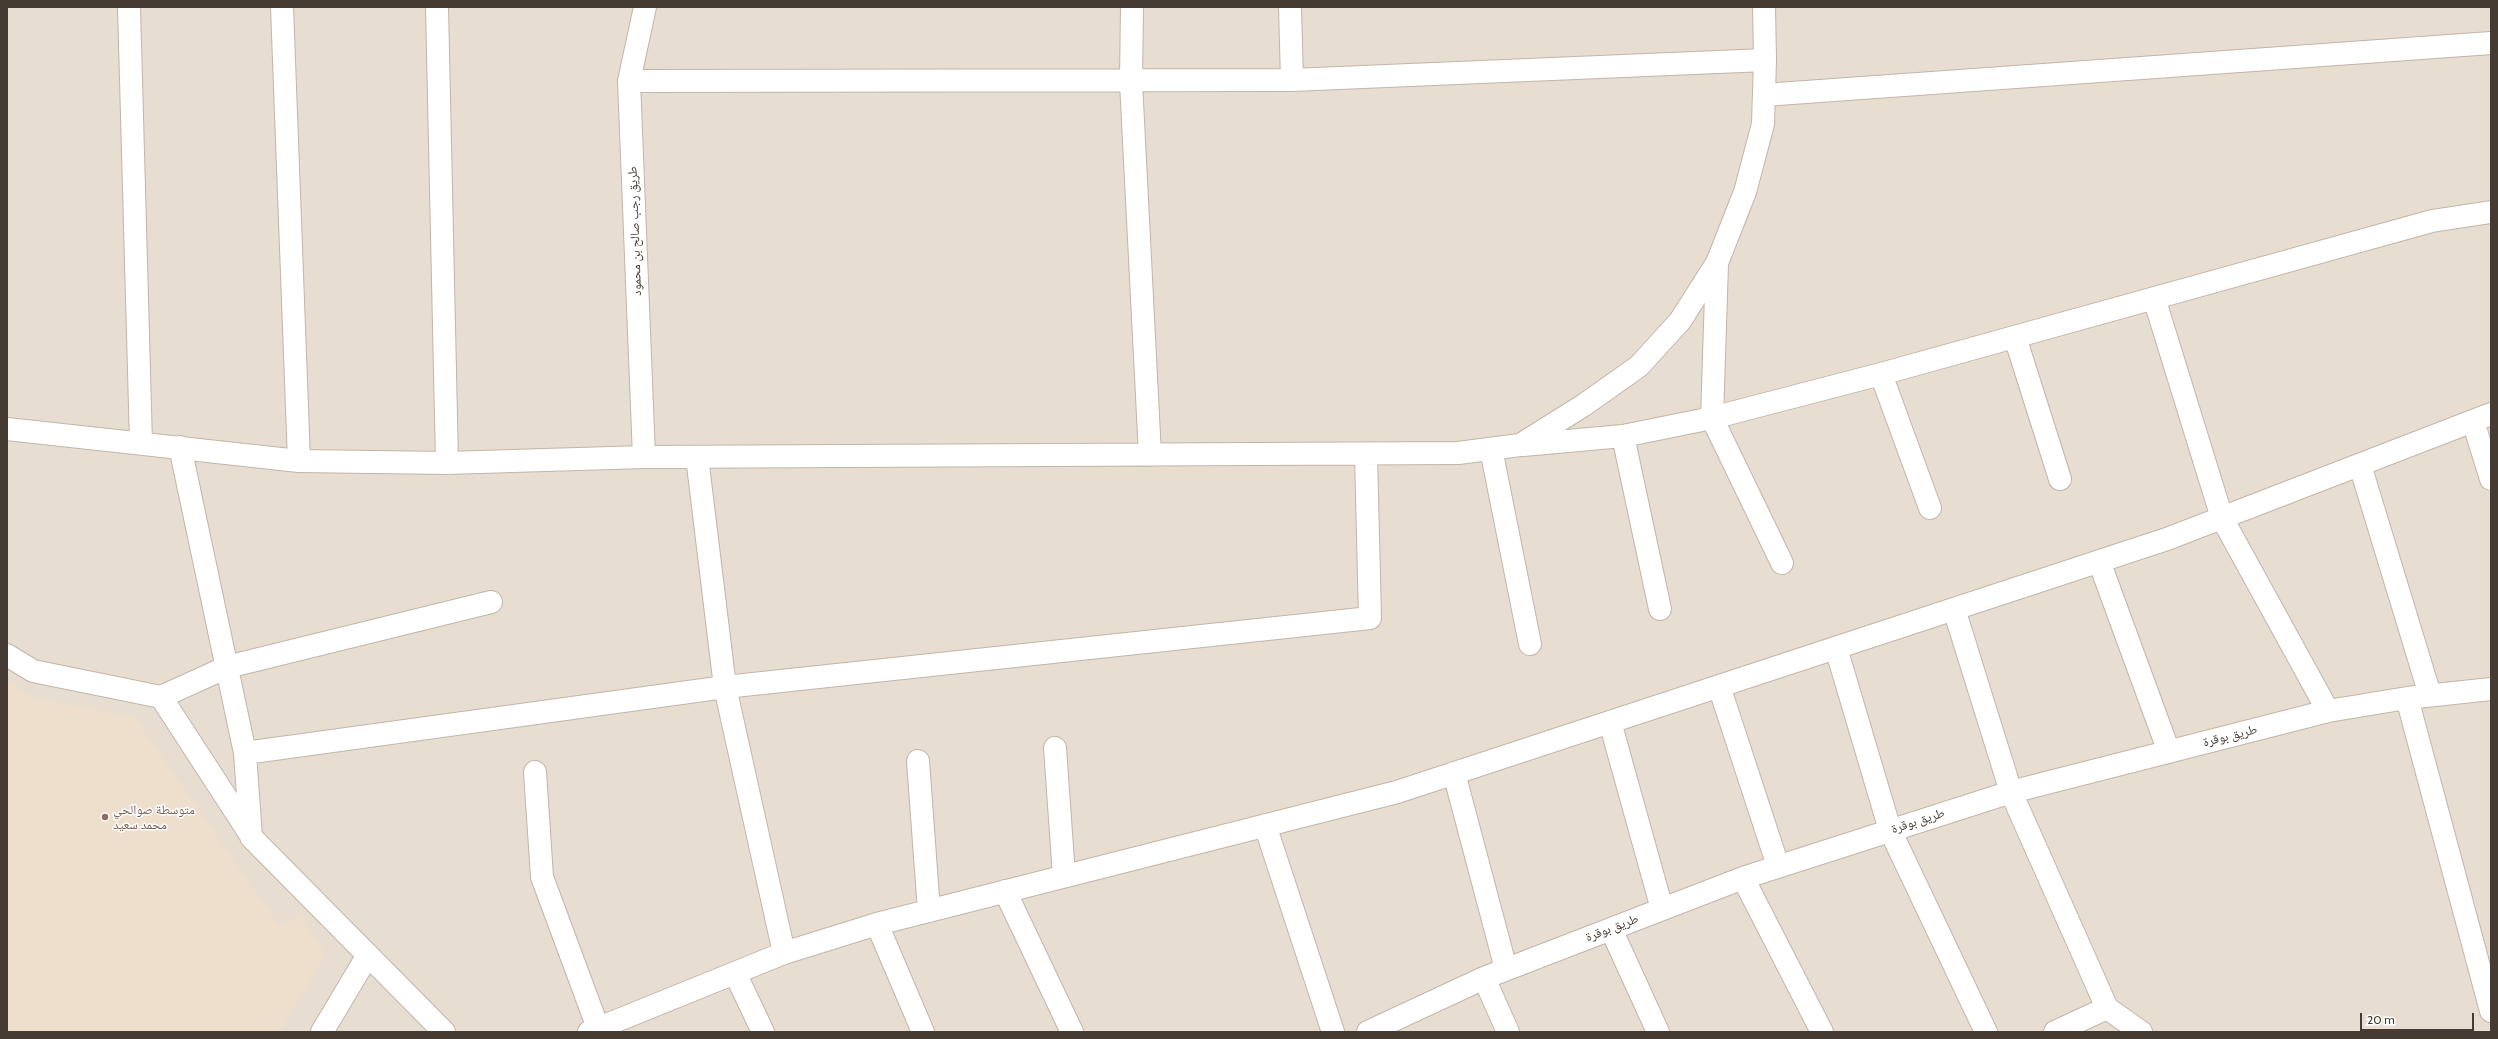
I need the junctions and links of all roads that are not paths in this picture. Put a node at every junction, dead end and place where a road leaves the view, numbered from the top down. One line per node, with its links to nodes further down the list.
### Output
1 (129, 7): 23 (street)
2 (282, 7): 31 (street)
3 (438, 7): 32 (street)
4 (645, 7): 11 (street, طريق رجب صالح بن محمود)
5 (1132, 7): 12 (street)
6 (1290, 7): 10 (street)
7 (1764, 7): 9 (street)
8 (2491, 43): 13 (street)
9 (1765, 60): 10 (street); 13 (street)
10 (1292, 80): 12 (street)
11 (629, 81): 12 (street); 29 (street, طريق رجب صالح بن محمود)
12 (1131, 82): 28 (street)
13 (1764, 95): 15 (street)
14 (2491, 212): 16 (street)
15 (1717, 263): 19 (street); 24 (street)
16 (2154, 298): 17 (street); 37 (street)
17 (2015, 337): 18 (street); 34 (street)
18 (1881, 374): 19 (street); 36 (street)
19 (1712, 418): 22 (street); 39 (street)
20 (2482, 418): 33 (street); 35 (street)
21 (7, 429): 23 (street)
22 (1623, 436): 24 (street); 41 (street)
23 (142, 442): 25 (street)
24 (1520, 445): 26 (street)
25 (180, 447): 31 (street); 46 (street)
26 (1491, 449): 27 (street); 43 (street)
27 (1366, 454): 28 (street); 48 (street)
28 (1150, 455): 30 (street)
29 (644, 457): 30 (street); 32 (street)
30 (697, 457): 48 (street)
31 (299, 460): 32 (street)
32 (447, 463)
33 (2360, 465): 37 (street); 50 (street)
34 (2060, 479)
35 (2491, 479)
36 (1930, 508)
37 (2222, 518): 38 (street); 53 (street)
38 (2099, 561): 42 (street); 56 (street)
39 (1782, 563)
40 (491, 602): 46 (street)
41 (1660, 609)
42 (1954, 609): 44 (street); 61 (street)
43 (1530, 644)
44 (1836, 648): 47 (street); 63 (street)
45 (7, 655): 51 (street)
46 (227, 667): 51 (street); 57 (street)
47 (1718, 686): 54 (street); 65 (street)
48 (725, 687): 57 (street); 73 (street)
49 (2491, 689): 50 (street, طريق بوقرة)
50 (2430, 695): 52 (street, طريق بوقرة)
51 (161, 697): 64 (street)
52 (2407, 698): 53 (street, طريق بوقرة); 79 (street)
53 (2328, 711): 56 (street, طريق بوقرة)
54 (1610, 722): 60 (street); 69 (street)
55 (1055, 748): 66 (street)
56 (2169, 752): 61 (street, طريق بوقرة)
57 (245, 753): 64 (street)
58 (918, 761): 70 (street)
59 (535, 772): 80 (street)
60 (1454, 773): 62 (street); 75 (street)
61 (2011, 792): 63 (street, طريق بوقرة); 78 (street)
62 (1265, 825): 66 (street); 86 (street)
63 (1890, 830): 65 (street, طريق بوقرة); 91 (street)
64 (252, 837): 74 (street)
65 (1778, 866): 67 (street, طريق بوقرة)
66 (1064, 876): 68 (street)
67 (1743, 878): 69 (street, طريق بوقرة); 90 (street)
68 (1005, 891): 70 (street); 85 (street)
69 (1662, 909): 72 (street, طريق بوقرة)
70 (929, 911): 71 (street)
71 (877, 924): 73 (street); 84 (street)
72 (1611, 929): 75 (street, طريق بوقرة); 89 (street)
73 (784, 953): 76 (street)
74 (368, 955): 81 (street); 82 (street)
75 (1506, 969): 77 (street, طريق بوقرة)
76 (735, 973): 80 (street); 83 (street)
77 (1484, 978): 87 (street, طريق بوقرة); 88 (street)
78 (2107, 1008): 92 (street); 93 (street)
79 (2491, 1011)
80 (594, 1030)
81 (322, 1032)
82 (444, 1032)
83 (763, 1032)
84 (923, 1032)
85 (1072, 1032)
86 (1333, 1032)
87 (1368, 1032)
88 (1508, 1032)
89 (1658, 1032)
90 (1822, 1032)
91 (1986, 1032)
92 (2055, 1032)
93 (2141, 1032)

